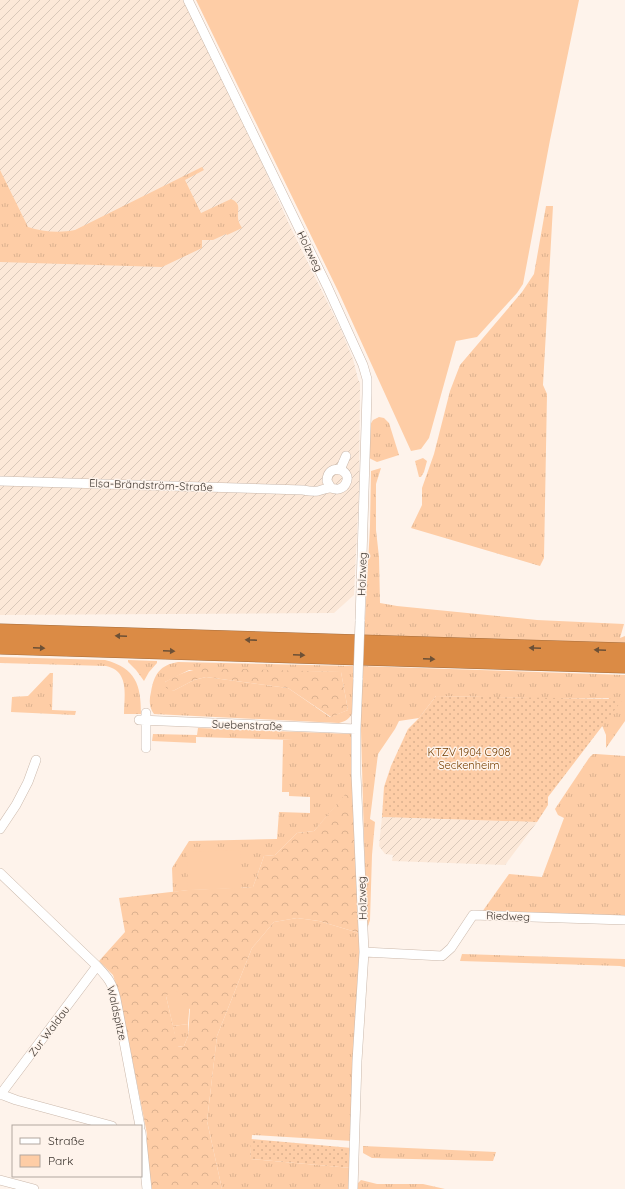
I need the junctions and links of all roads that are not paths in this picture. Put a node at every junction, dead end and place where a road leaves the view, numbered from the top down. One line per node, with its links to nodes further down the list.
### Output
1 (188, 0): 6 (street, Holzweg)
2 (346, 456): 3 (street)
3 (340, 470): 4 (street); 5 (street)
4 (327, 479): 8 (street); 9 (street, Elsa-Brändström-Straße)
5 (347, 479): 6 (street); 8 (street)
6 (365, 479): 14 (street, Holzweg, bridge)
7 (0, 481): 9 (street, Elsa-Brändström-Straße)
8 (331, 488): 9 (street, Elsa-Brändström-Straße)
9 (303, 490)
10 (0, 632): 12 (highway, one-way to 10)
11 (0, 646): 13 (highway, one-way to 13)
12 (625, 651)
13 (625, 665)
14 (356, 729): 15 (street, Suebenstraße); 20 (street, Holzweg)
15 (146, 748)
16 (36, 760): 17 (street)
17 (0, 829)
18 (0, 873): 21 (street, Waldspitze)
19 (625, 920): 20 (street, Riedweg)
20 (364, 952): 29 (street, Holzweg)
21 (97, 966): 22 (street, Zur Waldau); 24 (street, Waldspitze)
22 (0, 1095): 23 (street)
23 (108, 1125)
24 (140, 1125)
25 (142, 1143): 28 (street)
26 (0, 1180): 27 (street)
27 (34, 1189)
28 (147, 1189)
29 (353, 1189)

